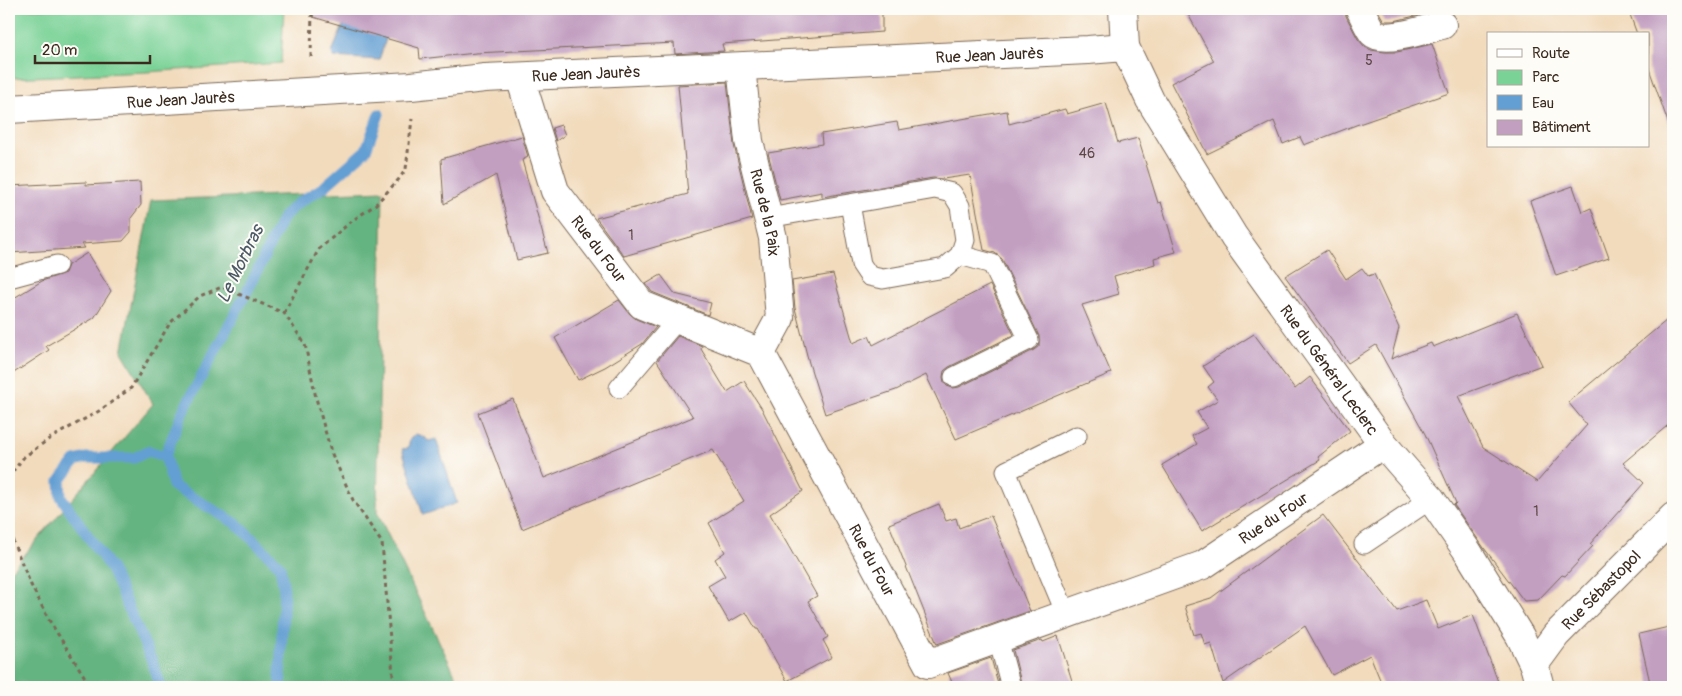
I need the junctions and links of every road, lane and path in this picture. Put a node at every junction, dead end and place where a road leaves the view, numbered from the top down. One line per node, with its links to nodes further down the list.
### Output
1 (312, 9): 8 (path)
2 (1123, 9): 5 (main road)
3 (1360, 9): 4 (main road)
4 (1442, 25)
5 (1124, 47): 6 (main road, Rue Jean Jaurès); 22 (main road, Rue du Général Leclerc)
6 (741, 67): 7 (main road, Rue Jean Jaurès); 12 (main road, Rue de la Paix)
7 (520, 77): 8 (main road, Rue Jean Jaurès); 17 (main road, Rue du Four)
8 (311, 93): 9 (main road, Rue Jean Jaurès)
9 (9, 109)
10 (412, 128): 16 (path)
11 (850, 204): 12 (lane); 13 (lane); 13 (lane)
12 (768, 218): 18 (main road, Rue de la Paix)
13 (960, 255): 19 (lane)
14 (57, 265): 15 (lane)
15 (9, 278)
16 (284, 313): 23 (path); 32 (path)
17 (678, 319): 18 (main road, Rue du Four); 20 (lane)
18 (761, 353): 29 (main road, Rue du Four)
19 (954, 377)
20 (619, 388)
21 (1077, 436): 28 (lane)
22 (1383, 444): 24 (main road, Rue du Général Leclerc); 28 (main road, Rue du Four)
23 (9, 479)
24 (1430, 499): 27 (lane); 30 (main road, Rue du Général Leclerc)
25 (1673, 518): 30 (main road, Rue Sébastopol)
26 (9, 532): 31 (path)
27 (1364, 544)
28 (1066, 614): 29 (main road, Rue du Four)
29 (998, 639): 33 (lane)
30 (1537, 676)
31 (91, 687)
32 (394, 687)
33 (1011, 687)

